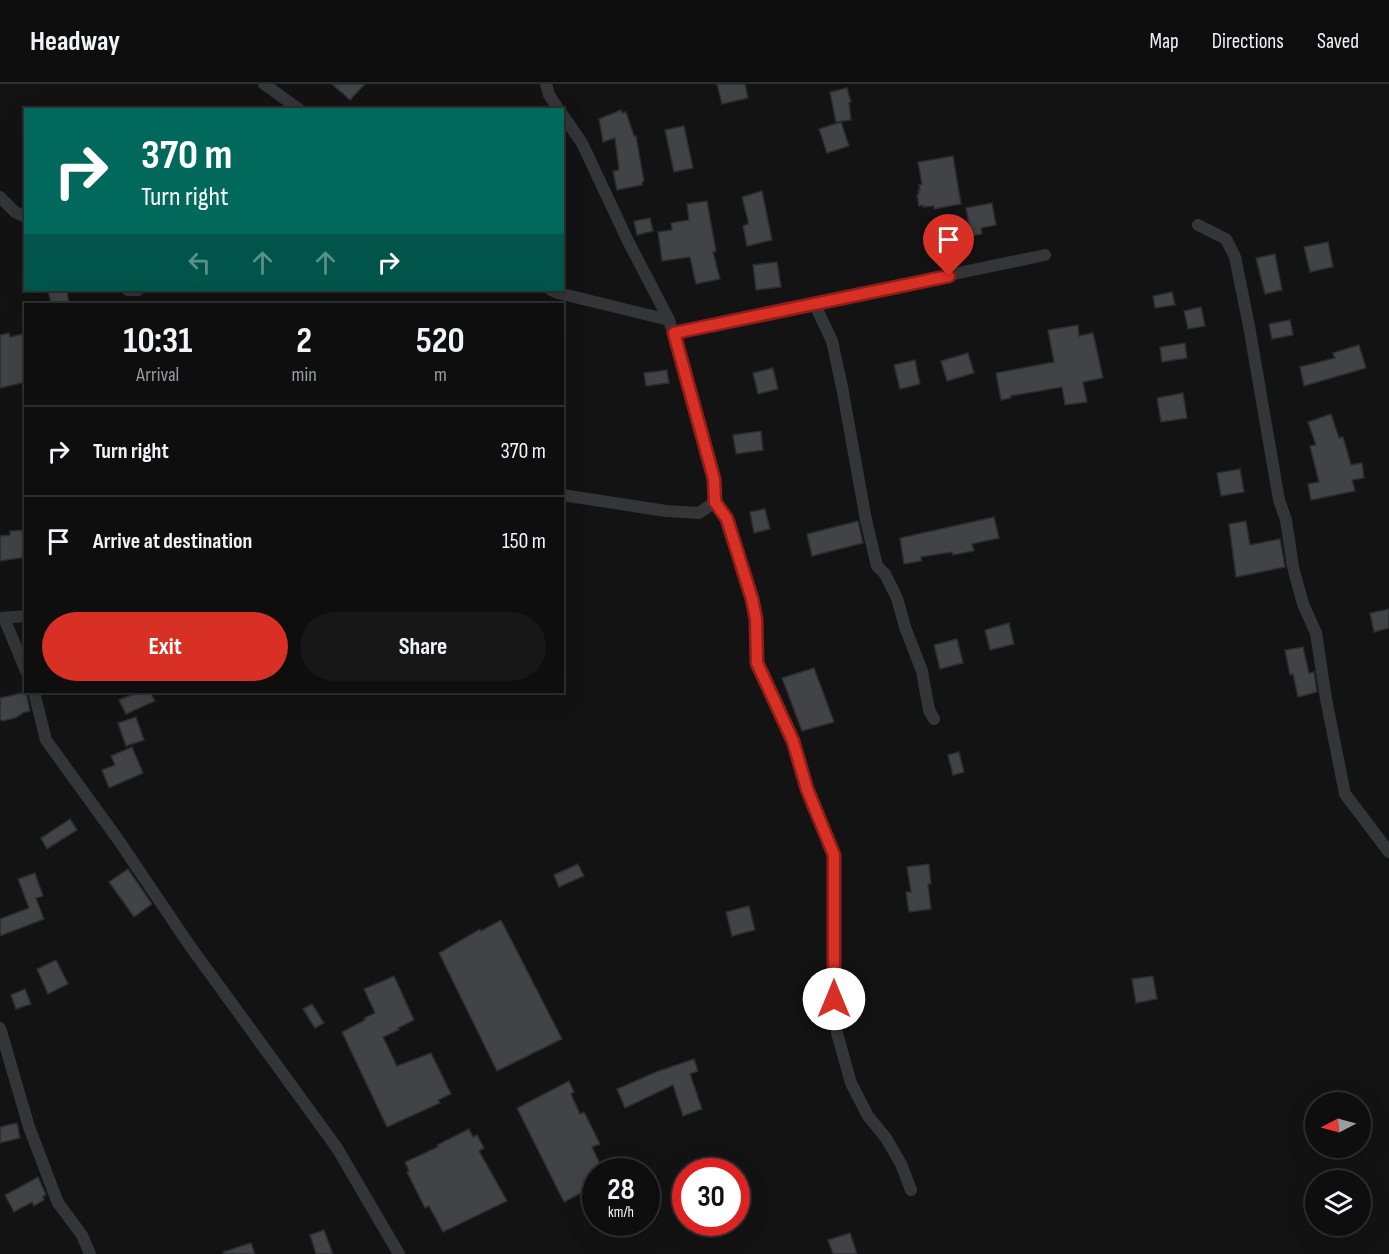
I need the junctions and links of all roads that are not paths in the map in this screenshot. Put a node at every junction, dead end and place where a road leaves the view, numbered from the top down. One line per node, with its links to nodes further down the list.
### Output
1 (264, 84): 3 (street)
2 (546, 84): 4 (street)
3 (297, 108)
4 (558, 108)
5 (564, 117): 12 (street)
6 (0, 197): 7 (street)
7 (24, 216)
8 (1198, 225): 21 (street)
9 (1045, 255): 11 (street)
10 (553, 291): 12 (street)
11 (814, 303): 13 (street); 20 (street)
12 (669, 320): 13 (street)
13 (674, 333): 15 (street)
14 (564, 495): 15 (street)
15 (715, 502): 23 (street)
16 (24, 616): 17 (street)
17 (2, 618): 18 (street)
18 (24, 667)
19 (34, 693): 25 (street)
20 (934, 719)
21 (1389, 852)
22 (0, 1028): 24 (street)
23 (911, 1190)
24 (90, 1254)
25 (399, 1254)

